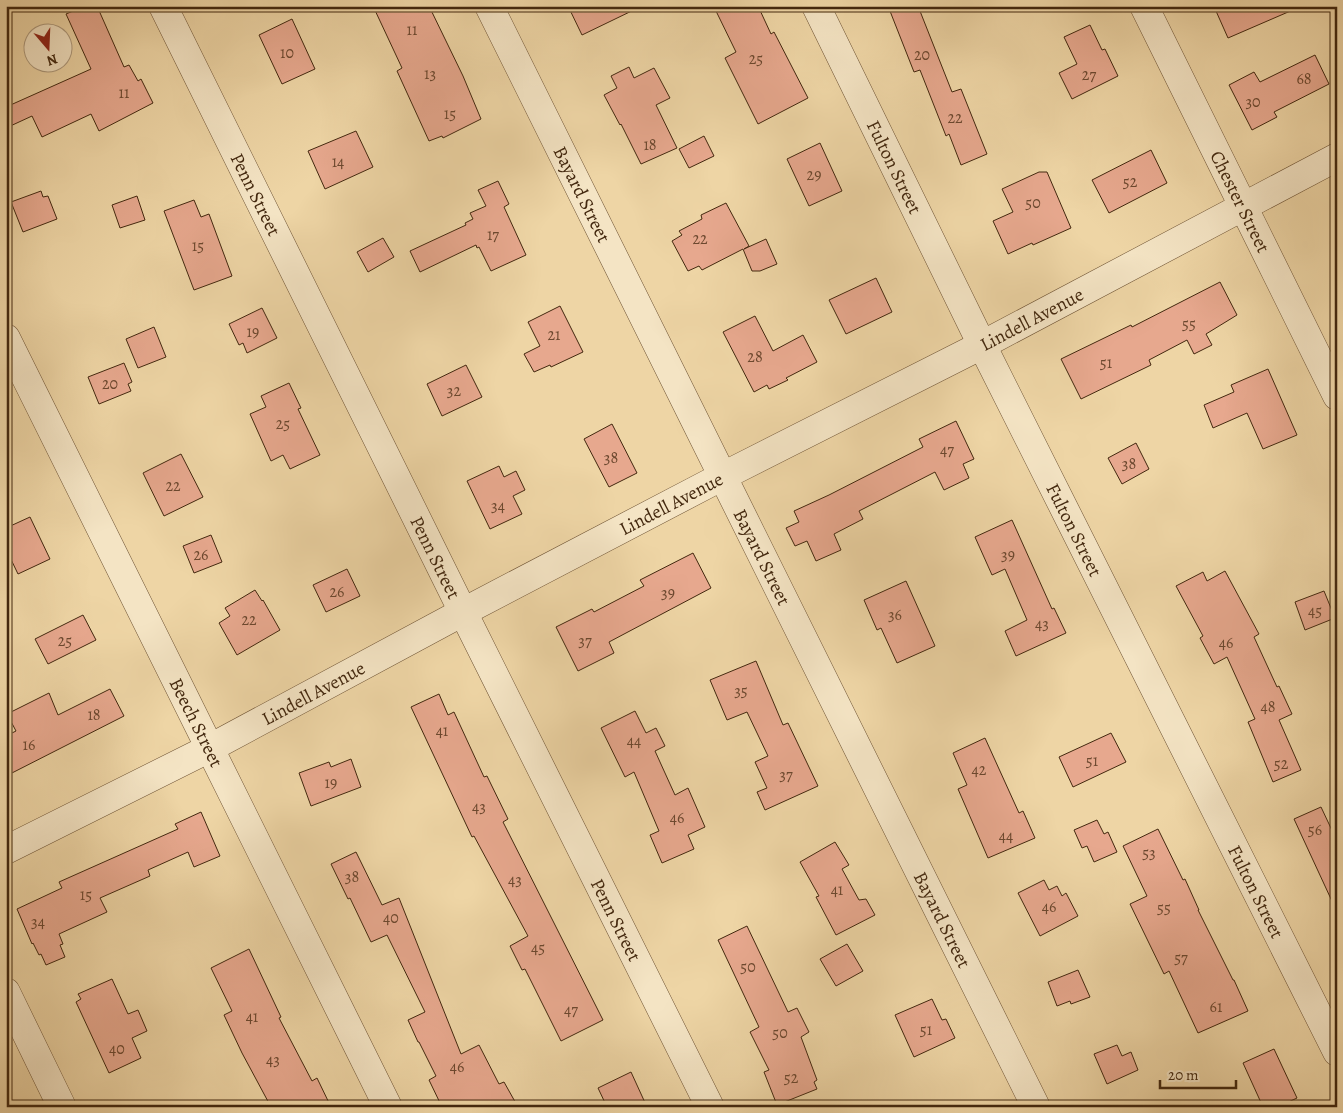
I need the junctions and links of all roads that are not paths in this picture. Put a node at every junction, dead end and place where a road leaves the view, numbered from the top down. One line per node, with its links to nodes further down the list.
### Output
1 (163, 6): 11 (street, Penn Street)
2 (489, 6): 10 (street, Bayard Street)
3 (816, 6): 8 (street, Fulton Street)
4 (1144, 6): 6 (street, Chester Street)
5 (1337, 157): 6 (street, Lindell Avenue)
6 (1244, 206): 8 (street, Lindell Avenue); 9 (street, Chester Street)
7 (6, 338): 12 (street, Beech Street)
8 (982, 345): 10 (street, Lindell Avenue); 15 (street, Fulton Street)
9 (1337, 396)
10 (723, 476): 11 (street, Lindell Avenue); 19 (street, Bayard Street)
11 (463, 612): 12 (street, Lindell Avenue); 18 (street, Penn Street)
12 (210, 748): 13 (street, Lindell Avenue); 17 (street, Beech Street)
13 (6, 850)
14 (6, 992): 16 (street)
15 (1337, 1052)
16 (62, 1107)
17 (388, 1107)
18 (710, 1107)
19 (1036, 1107)

